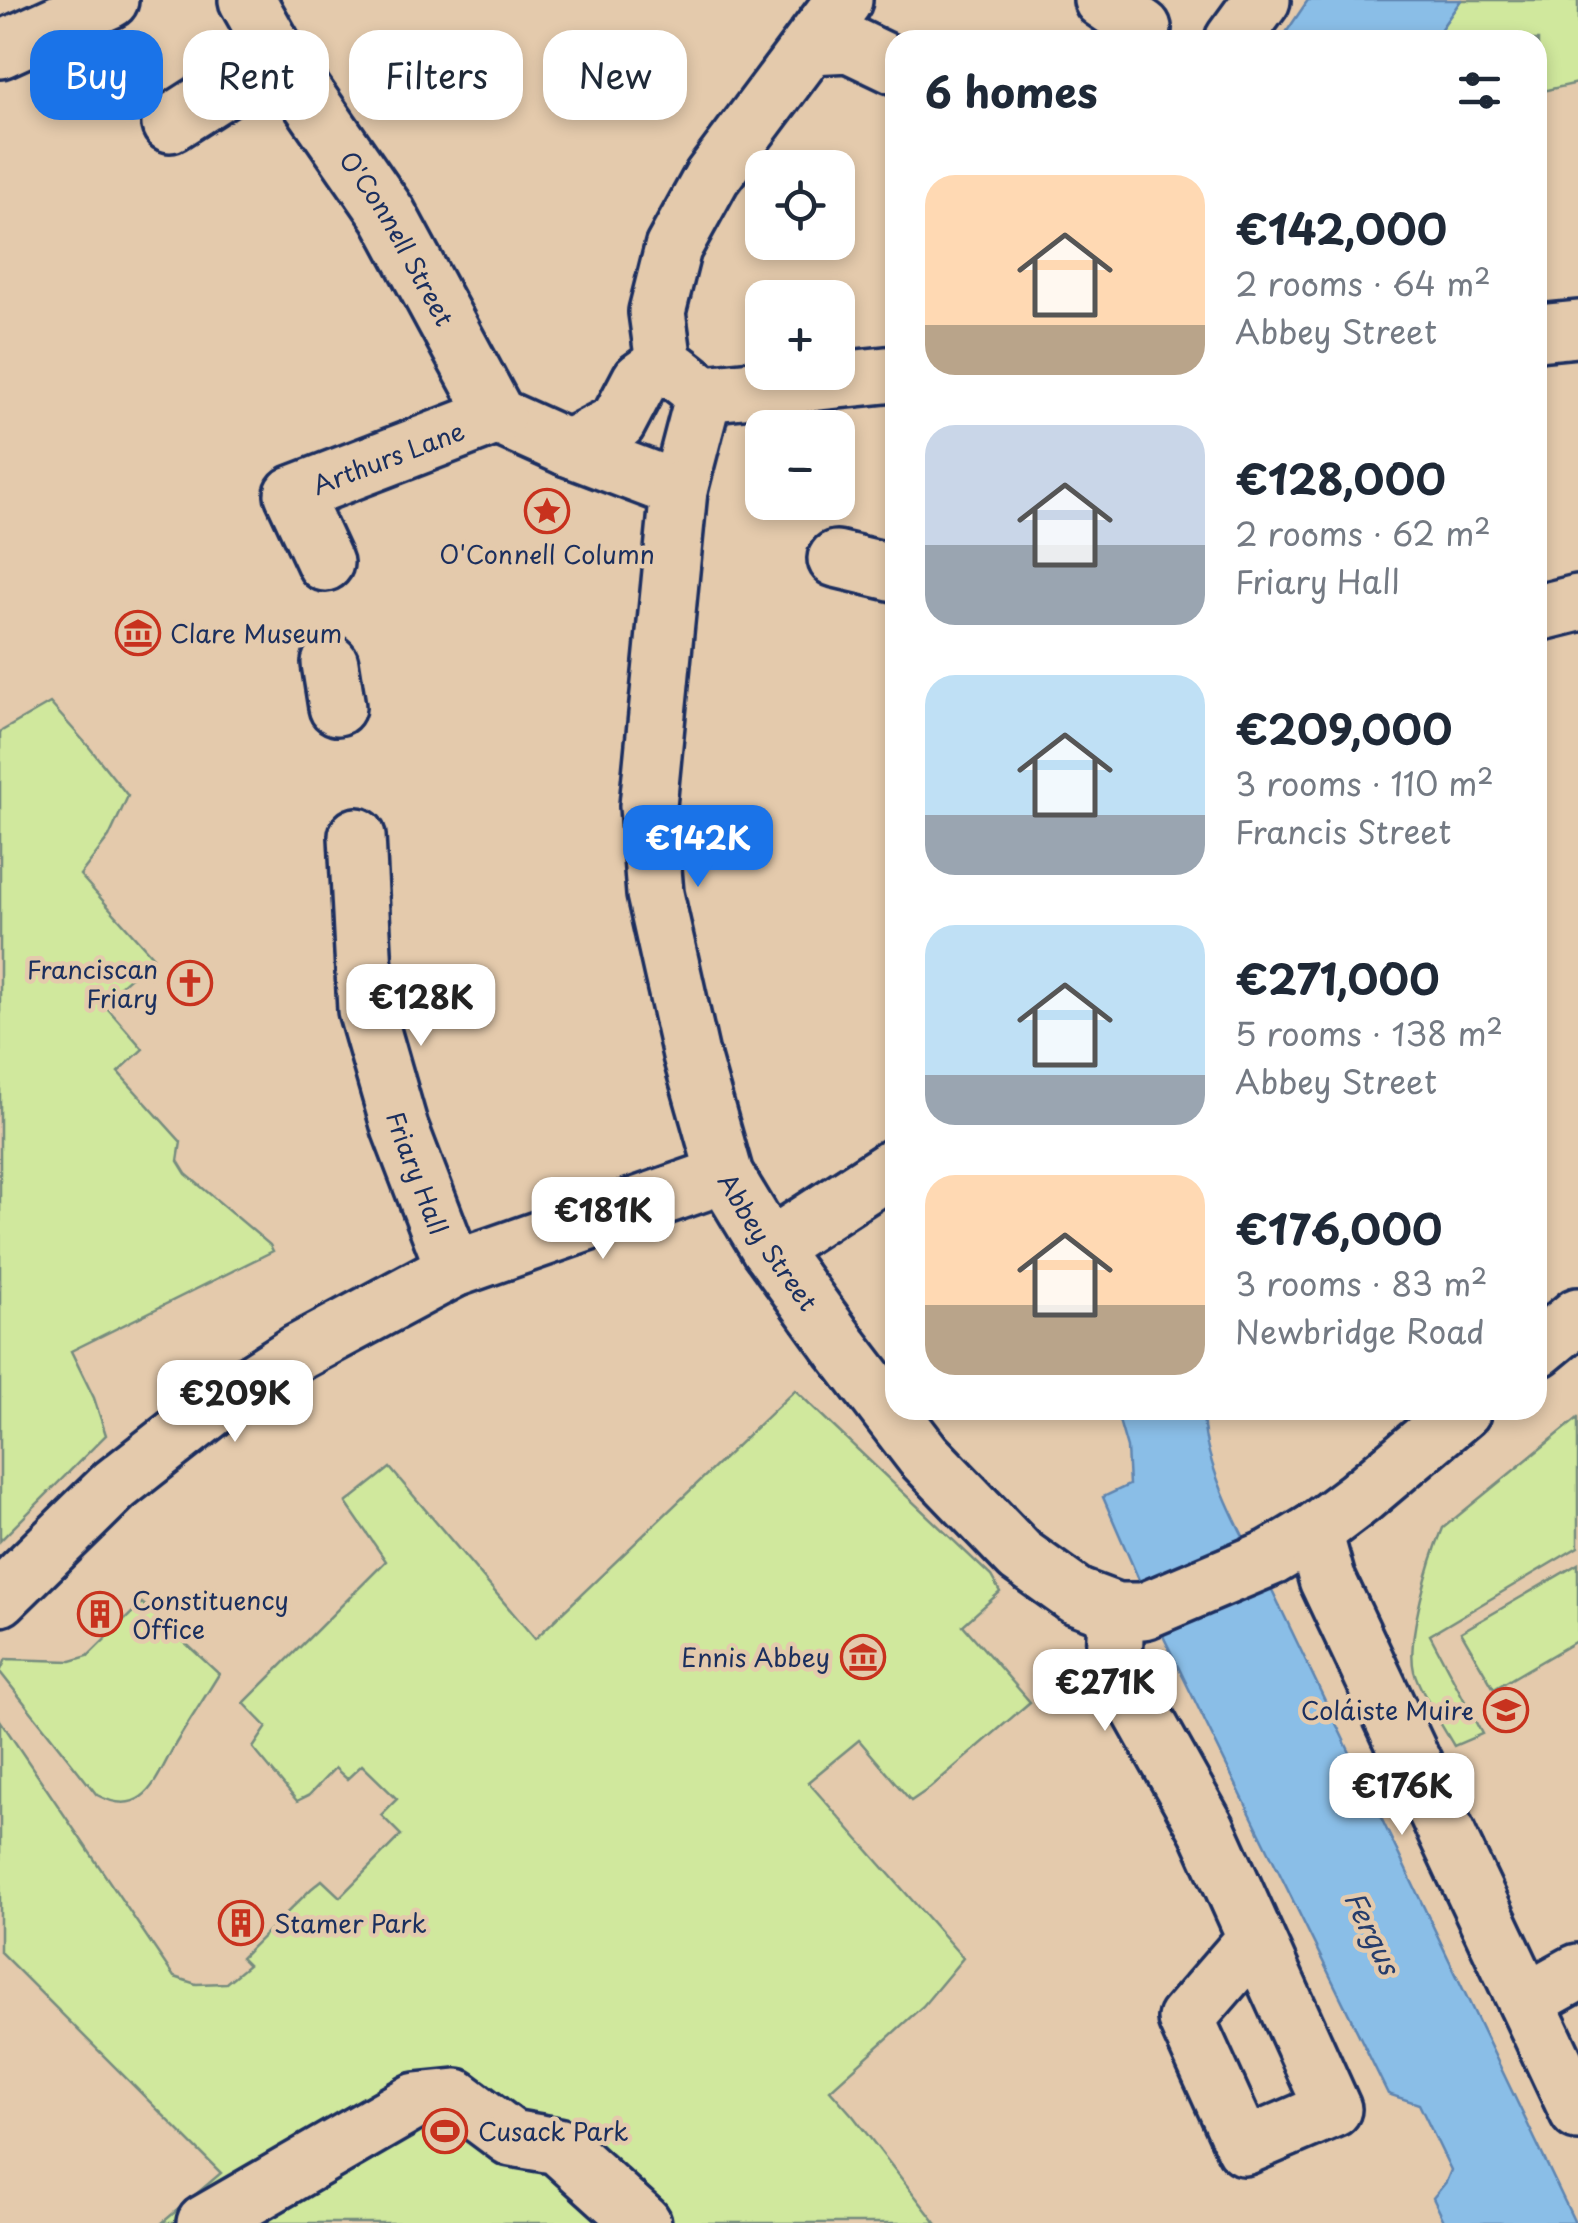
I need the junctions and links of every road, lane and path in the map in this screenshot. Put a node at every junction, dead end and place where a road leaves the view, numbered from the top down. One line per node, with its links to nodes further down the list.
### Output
1 (110, 0): 8 (street)
2 (246, 0): 5 (street, O'Connell Street)
3 (844, 0): 7 (street)
4 (1262, 0): 6 (street)
5 (263, 30)
6 (1240, 30)
7 (811, 46): 9 (street); 16 (street)
8 (0, 50)
9 (885, 61)
10 (183, 116): 12 (street)
11 (323, 120): 17 (street, O'Connell Street)
12 (170, 124)
13 (1578, 329): 14 (street)
14 (1547, 333)
15 (885, 374): 16 (street)
16 (684, 379): 18 (street); 19 (street, Abbey Street)
17 (497, 416): 18 (street); 21 (street, Arthurs Lane)
18 (568, 448): 19 (street)
19 (676, 511): 27 (street, Abbey Street)
20 (836, 559): 22 (street)
21 (325, 563)
22 (885, 570)
23 (1578, 603): 24 (street)
24 (1547, 611)
25 (357, 836): 29 (street, Friary Hall)
26 (885, 1173): 28 (street)
27 (725, 1174): 28 (street, Abbey Street); 29 (street)
28 (770, 1248): 32 (street, Abbey Street)
29 (454, 1269): 36 (street)
30 (1578, 1316): 31 (street)
31 (1547, 1342)
32 (885, 1405)
33 (897, 1420): 37 (street, Abbey Street)
34 (1450, 1420): 35 (street)
35 (1314, 1532): 37 (street); 40 (street)
36 (0, 1598)
37 (1130, 1612): 38 (street)
38 (1256, 1938)
39 (1578, 1972): 40 (street)
40 (1526, 2001): 41 (street)
41 (1578, 2112)
42 (204, 2223): 43 (street)
43 (643, 2223)

